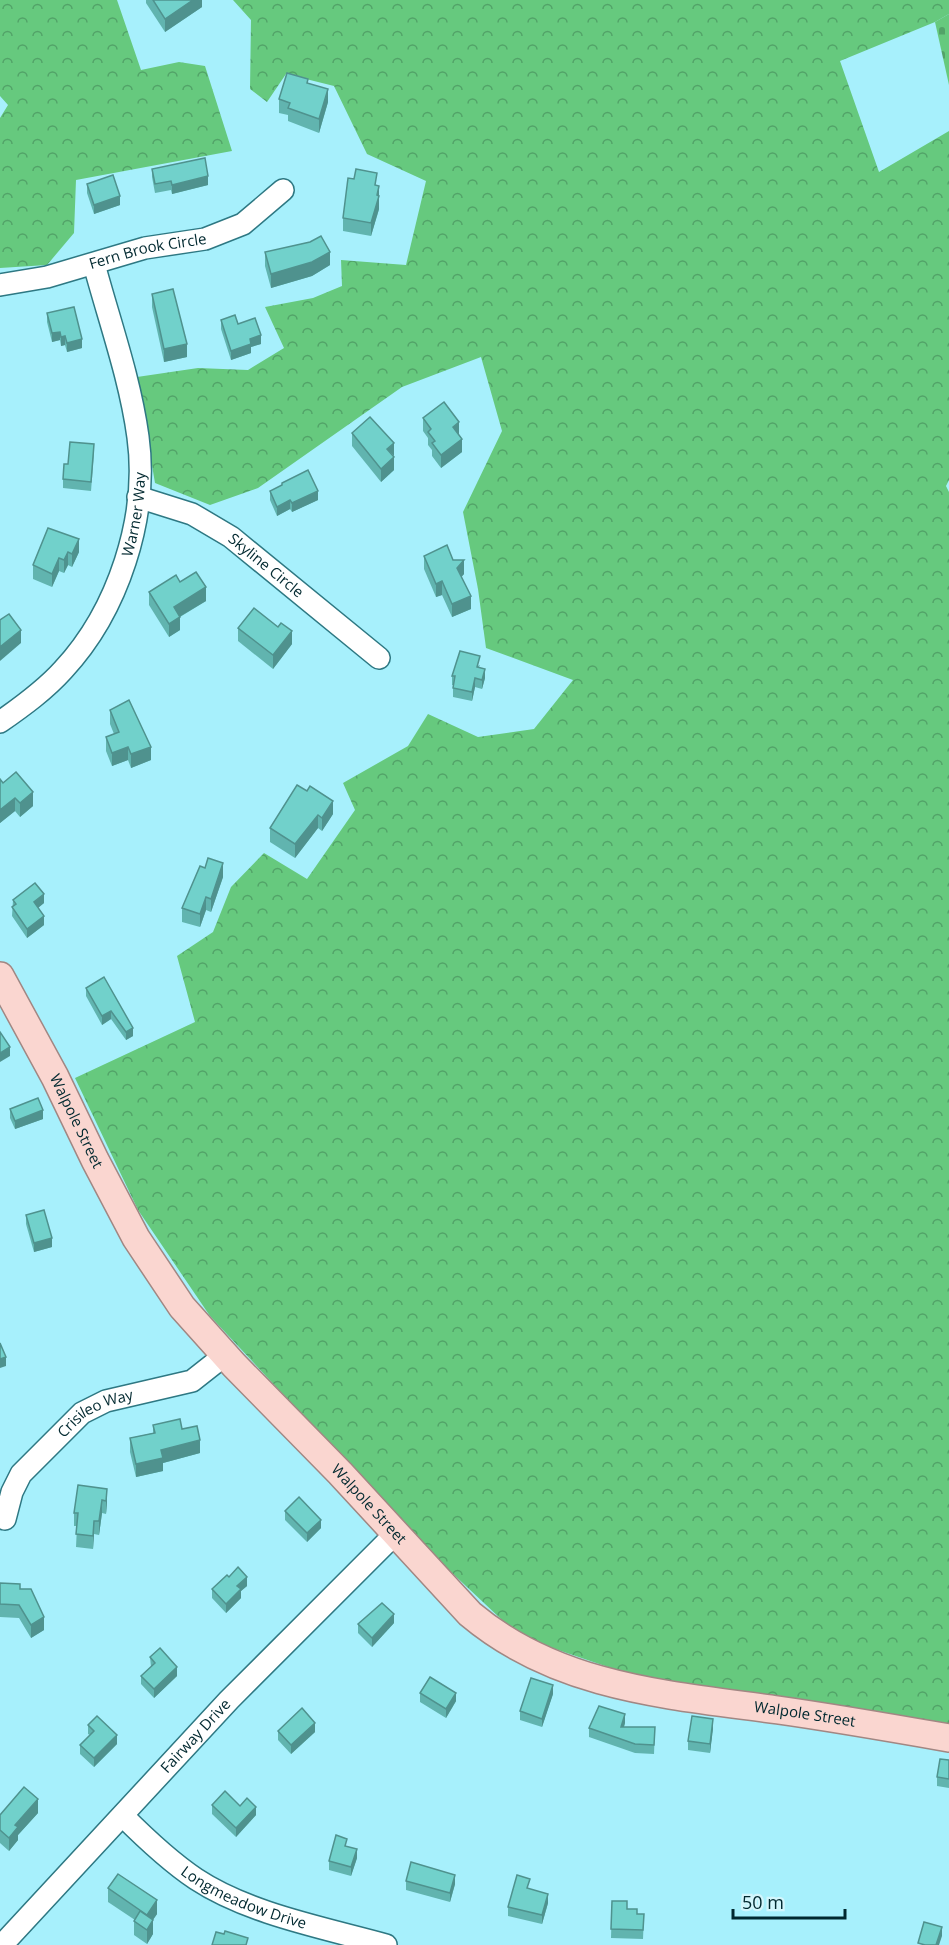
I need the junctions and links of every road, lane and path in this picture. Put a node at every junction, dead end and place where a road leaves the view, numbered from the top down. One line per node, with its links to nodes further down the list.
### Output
1 (283, 190): 2 (street, Fern Brook Circle)
2 (94, 264): 3 (street, Fern Brook Circle); 4 (street, Warner Way)
3 (0, 285)
4 (138, 497): 5 (street, Skyline Circle); 6 (street, Warner Way)
5 (380, 658)
6 (0, 722)
7 (0, 976): 8 (main road, Walpole Street)
8 (225, 1355): 9 (street, Crisileo Way); 10 (main road, Walpole Street)
9 (5, 1519)
10 (396, 1533): 11 (main road, Walpole Street); 12 (street, Fairway Drive)
11 (949, 1738)
12 (123, 1816): 13 (street, Fairway Drive); 14 (street, Longmeadow Drive)
13 (2, 1945)
14 (386, 1945)

